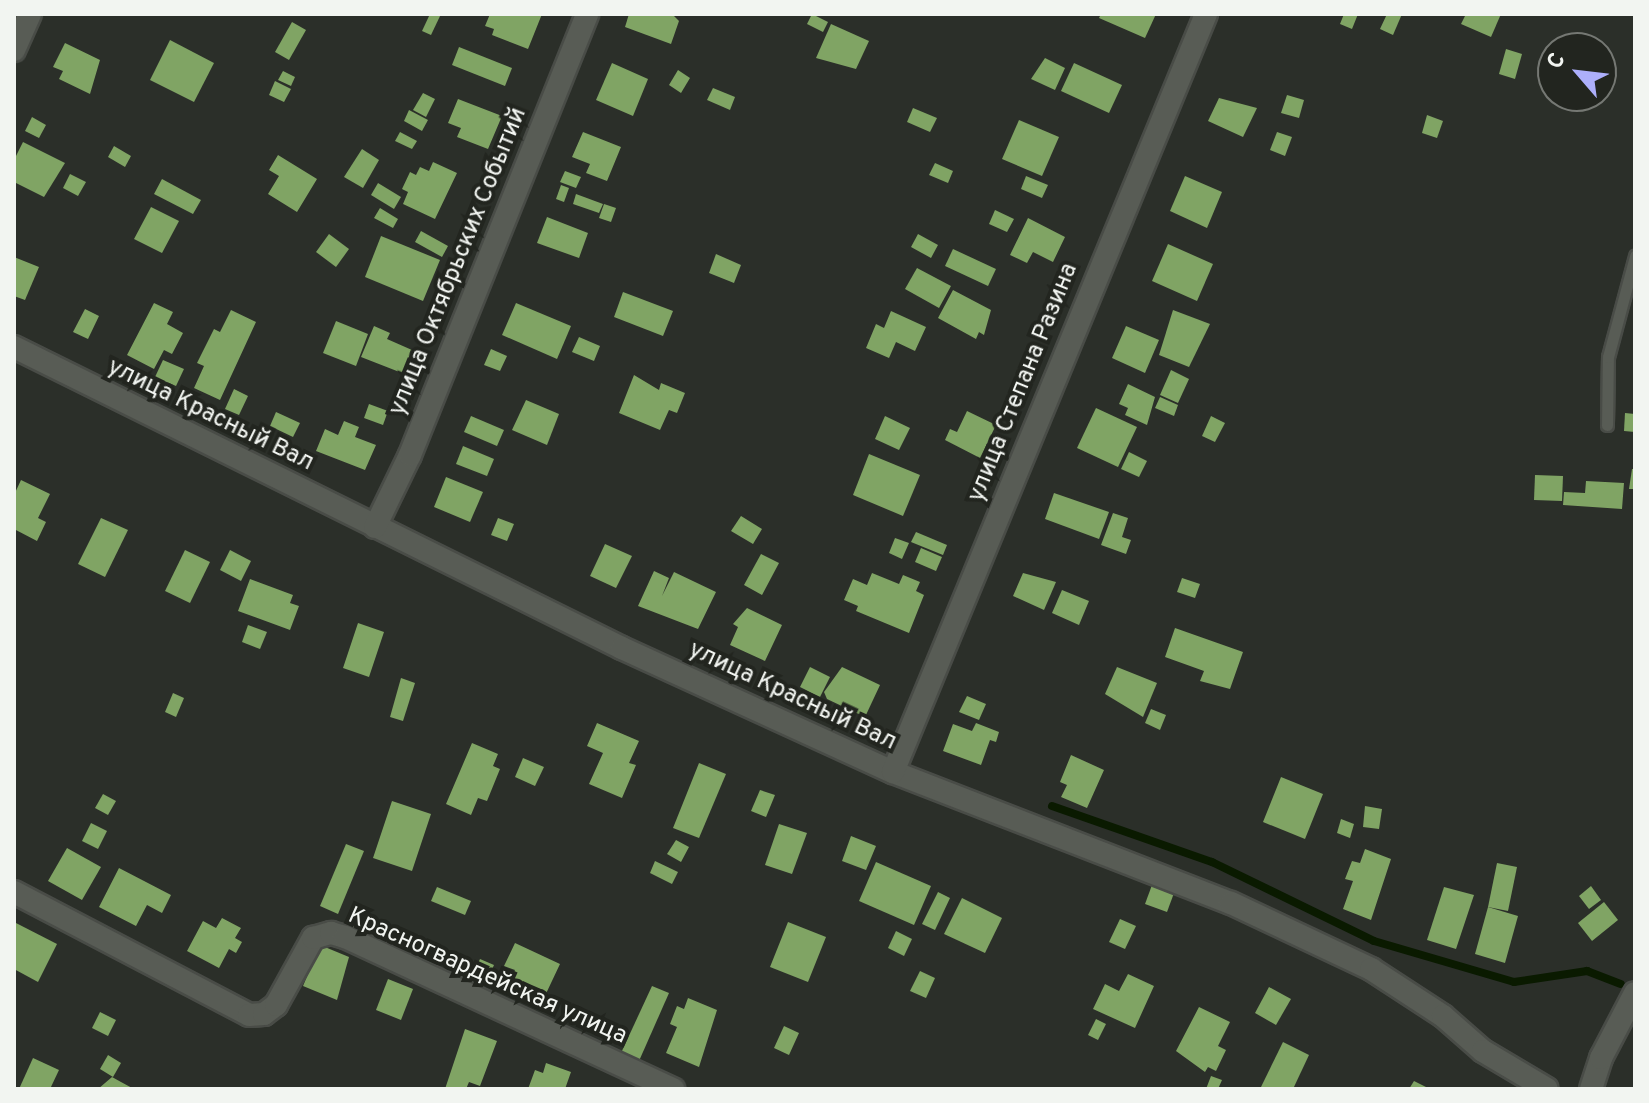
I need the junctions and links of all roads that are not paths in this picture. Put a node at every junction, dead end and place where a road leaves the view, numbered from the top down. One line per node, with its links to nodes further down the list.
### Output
1 (30, 14): 4 (street)
2 (587, 14): 8 (street, улица Октябрьских Событий)
3 (1206, 14): 9 (street, улица Степана Разина)
4 (14, 50)
5 (1635, 256): 7 (lane)
6 (14, 347): 8 (street, улица Красный Вал)
7 (1607, 425)
8 (375, 527): 9 (street, улица Красный Вал)
9 (893, 772): 13 (street, улица Красный Вал)
10 (14, 892): 12 (street, Красногвардейская улица)
11 (1635, 993): 14 (street)
12 (673, 1089)
13 (1547, 1089)
14 (1591, 1089)

